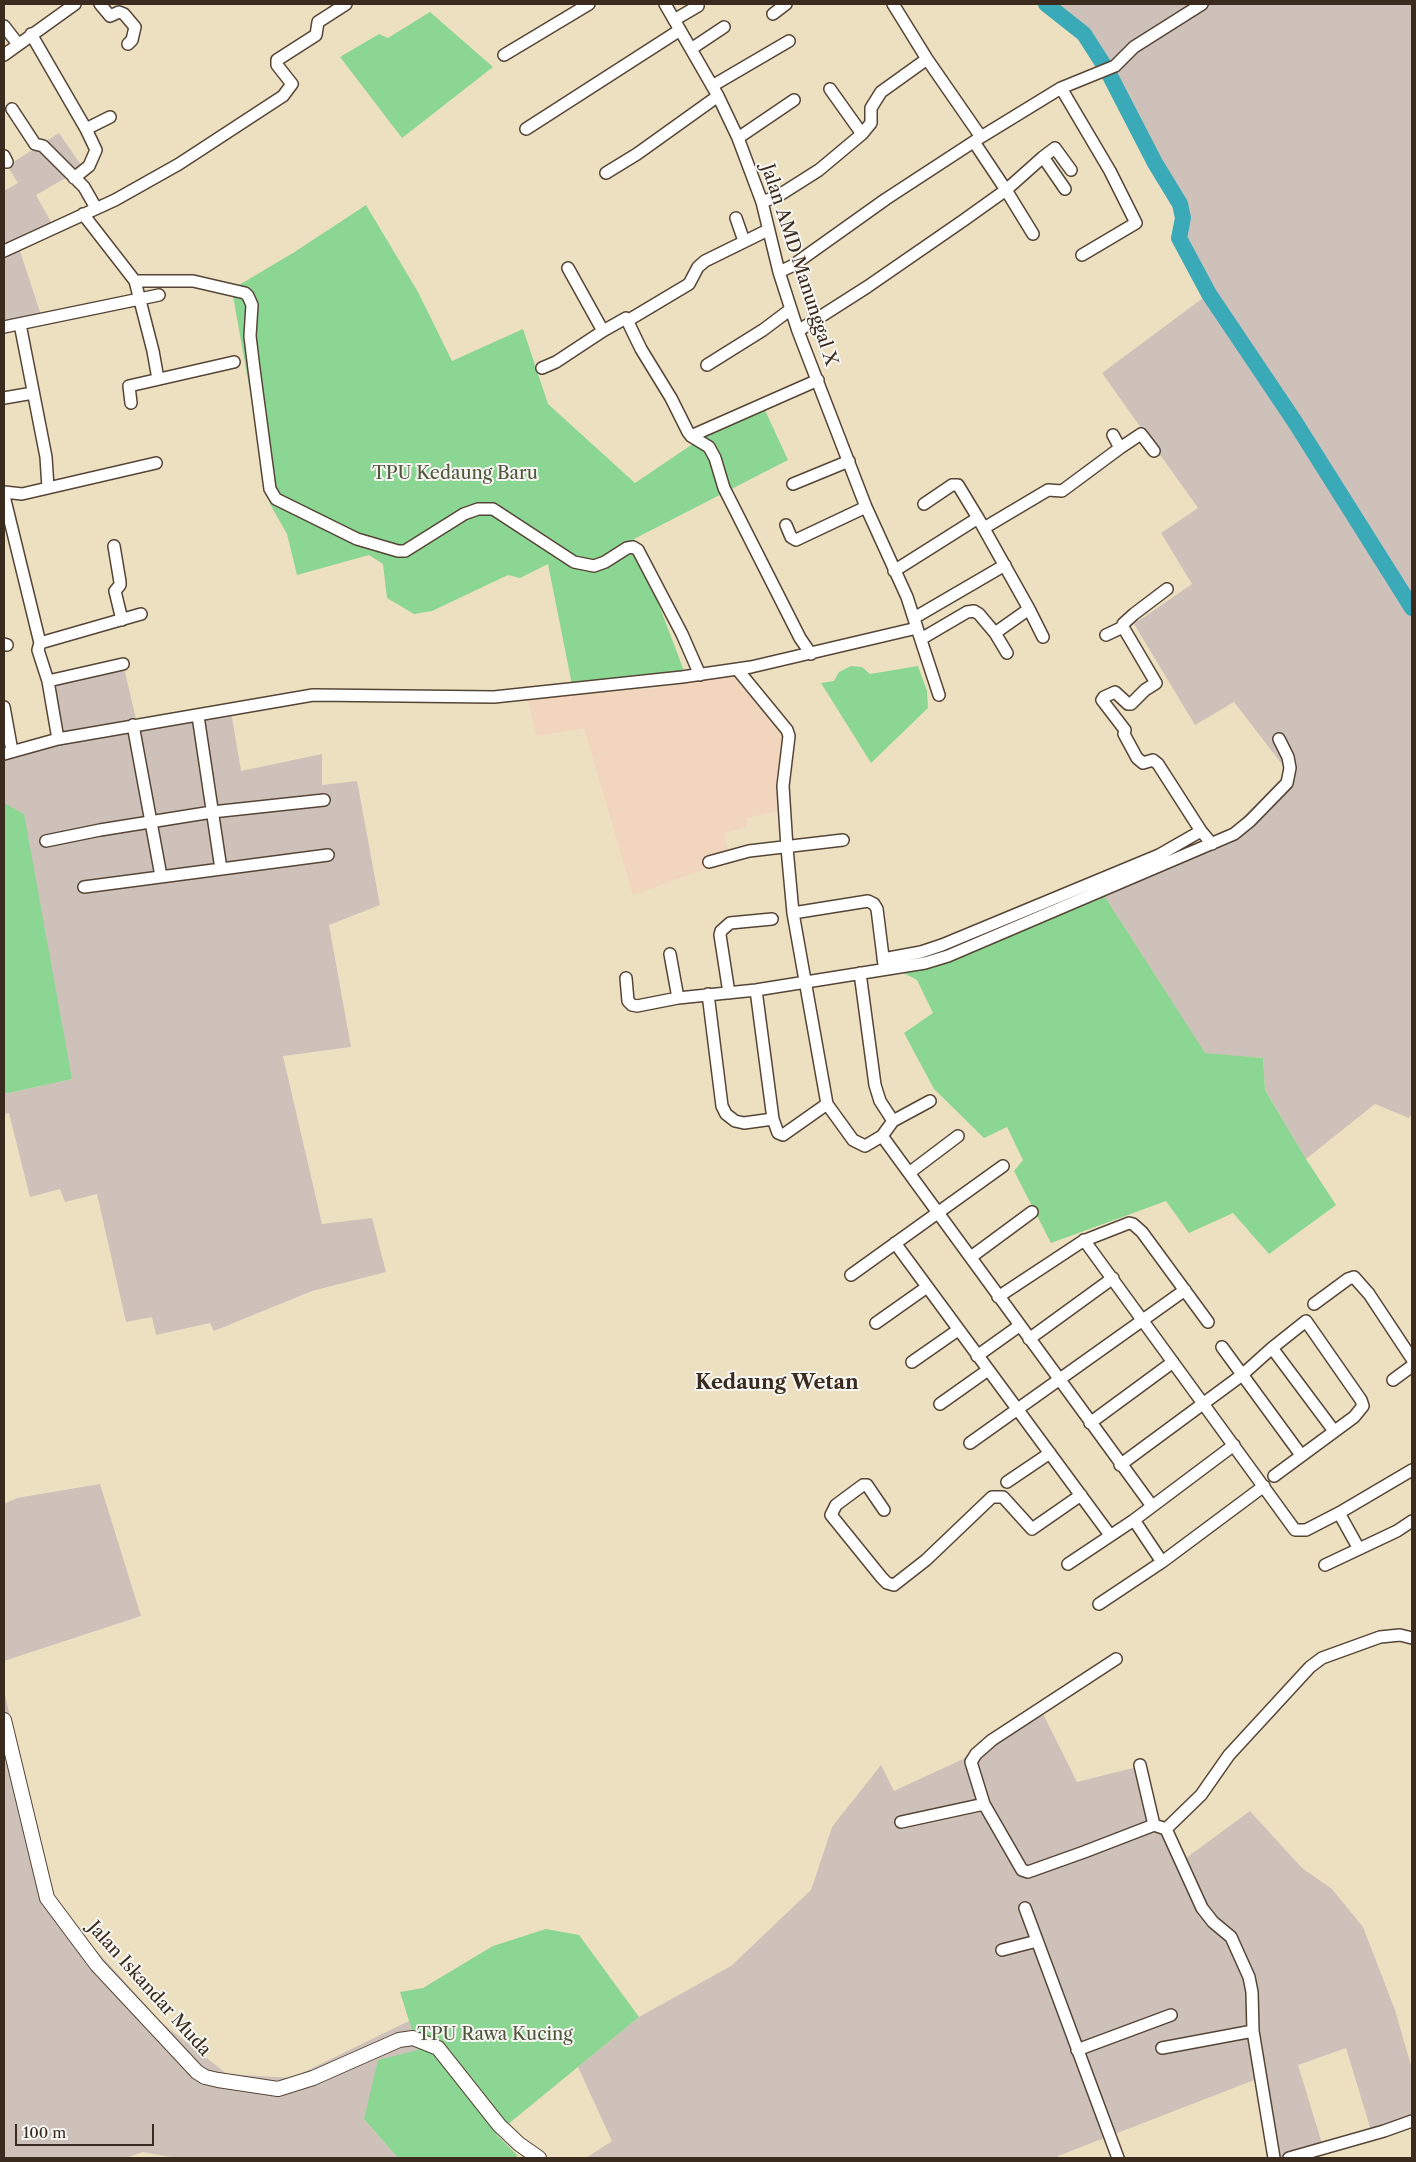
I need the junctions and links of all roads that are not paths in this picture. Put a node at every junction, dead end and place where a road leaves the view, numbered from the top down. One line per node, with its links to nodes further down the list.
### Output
1 (75, 4): 15 (street)
2 (100, 4): 18 (street)
3 (345, 4): 41 (street)
4 (589, 4): 21 (street)
5 (665, 4): 11 (street, Jalan AMD Manunggal X)
6 (786, 4): 10 (street)
7 (893, 4): 22 (street)
8 (1202, 4): 23 (street)
9 (698, 6): 11 (street)
10 (773, 14)
11 (674, 20): 14 (street, Jalan AMD Manunggal X)
12 (4, 26): 17 (street)
13 (724, 27): 19 (street)
14 (680, 30): 19 (street, Jalan AMD Manunggal X); 30 (street)
15 (31, 34): 17 (street); 29 (street)
16 (789, 41): 25 (street)
17 (18, 44): 20 (street)
18 (128, 44)
19 (691, 49): 25 (street, Jalan AMD Manunggal X)
20 (4, 55)
21 (504, 55)
22 (927, 59): 31 (street); 33 (street)
23 (1061, 88): 33 (street); 48 (street)
24 (830, 89): 31 (street)
25 (715, 91): 32 (street, Jalan AMD Manunggal X); 36 (street)
26 (794, 100): 32 (street)
27 (12, 109): 37 (street)
28 (110, 117): 29 (street)
29 (86, 129): 37 (street)
30 (526, 129)
31 (862, 134): 40 (street)
32 (738, 138): 40 (street, Jalan AMD Manunggal X)
33 (978, 140): 39 (street); 50 (street)
34 (1043, 157): 35 (street); 38 (street); 39 (street)
35 (1072, 170)
36 (606, 173)
37 (74, 178): 41 (street)
38 (1065, 189)
39 (1006, 190): 45 (street); 59 (street)
40 (762, 202): 44 (street, Jalan AMD Manunggal X)
41 (96, 208): 42 (street)
42 (83, 214): 47 (street); 51 (street)
43 (736, 218): 46 (street)
44 (768, 230): 46 (street); 50 (street, Jalan AMD Manunggal X)
45 (1033, 234)
46 (744, 241): 55 (street)
47 (4, 251)
48 (1082, 255)
49 (568, 268): 58 (street)
50 (779, 272): 54 (street, Jalan AMD Manunggal X)
51 (135, 281): 53 (street); 99 (street)
52 (159, 295): 53 (street)
53 (140, 300): 56 (street); 63 (street)
54 (790, 309): 59 (street, Jalan AMD Manunggal X); 61 (street)
55 (627, 321): 58 (street); 69 (street)
56 (20, 324): 57 (street); 65 (street)
57 (4, 327)
58 (603, 331): 62 (street)
59 (798, 331): 64 (street, Jalan AMD Manunggal X)
60 (234, 362): 63 (street)
61 (707, 365)
62 (542, 368)
63 (158, 379): 67 (street)
64 (818, 380): 69 (street); 72 (street, Jalan AMD Manunggal X)
65 (33, 393): 66 (street); 75 (street)
66 (4, 398)
67 (131, 403)
68 (1113, 435): 70 (street)
69 (691, 436): 96 (street)
70 (1120, 448): 71 (street); 80 (street)
71 (1154, 451)
72 (849, 461): 74 (street); 79 (street, Jalan AMD Manunggal X)
73 (156, 463): 75 (street)
74 (793, 484)
75 (48, 488): 76 (street)
76 (4, 492)
77 (4, 496): 94 (street)
78 (924, 504): 80 (street)
79 (866, 507): 81 (street); 84 (street, Jalan AMD Manunggal X)
80 (981, 523): 83 (street); 84 (street)
81 (786, 525)
82 (114, 546): 88 (street)
83 (1005, 565): 86 (street); 90 (street)
84 (894, 571): 90 (street, Jalan AMD Manunggal X)
85 (1167, 589): 89 (street)
86 (1029, 609): 91 (street); 93 (street)
87 (141, 614): 88 (street)
88 (122, 620): 94 (street)
89 (1123, 627): 92 (street); 111 (street)
90 (917, 628): 91 (street); 96 (street); 101 (street, Jalan AMD Manunggal X)
91 (995, 634): 95 (street)
92 (1106, 635)
93 (1044, 637)
94 (40, 643): 100 (street)
95 (1006, 653)
96 (811, 654): 98 (street)
97 (123, 664): 100 (street)
98 (737, 669): 99 (street); 115 (street)
99 (700, 675): 103 (street)
100 (48, 681): 105 (street)
101 (939, 695)
102 (4, 707): 107 (street)
103 (198, 716): 104 (street); 109 (street)
104 (134, 725): 105 (street); 110 (street)
105 (58, 739): 107 (street)
106 (1279, 739): 114 (street)
107 (8, 752)
108 (324, 800): 109 (street)
109 (212, 812): 110 (street); 118 (street)
110 (151, 821): 113 (street); 119 (street)
111 (1202, 831): 114 (street); 124 (street)
112 (843, 840): 115 (street)
113 (46, 841)
114 (1212, 844): 124 (street)
115 (787, 848): 117 (street); 121 (street)
116 (328, 855): 118 (street)
117 (709, 862)
118 (221, 869): 119 (street)
119 (161, 876): 120 (street)
120 (84, 887)
121 (793, 913): 124 (street); 127 (street)
122 (772, 919): 129 (street)
123 (670, 954): 131 (street)
124 (884, 964): 125 (street)
125 (860, 973): 127 (street); 135 (street)
126 (626, 978): 131 (street)
127 (805, 981): 128 (street); 133 (street)
128 (756, 990): 129 (street); 134 (street)
129 (729, 993): 130 (street)
130 (708, 994): 131 (street); 134 (street)
131 (678, 998)
132 (930, 1101): 135 (street)
133 (827, 1104): 134 (street); 136 (street)
134 (772, 1119)
135 (893, 1121): 136 (street)
136 (882, 1136): 139 (street)
137 (958, 1136): 139 (street)
138 (1003, 1166): 141 (street)
139 (909, 1173): 141 (street)
140 (1032, 1212): 144 (street)
141 (939, 1214): 143 (street); 144 (street)
142 (1084, 1240): 146 (street); 148 (street); 149 (street)
143 (895, 1243): 145 (street); 147 (street)
144 (971, 1257): 149 (street)
145 (851, 1275)
146 (1112, 1278): 151 (street); 156 (street)
147 (927, 1287): 153 (street); 155 (street)
148 (1186, 1290): 151 (street); 152 (street)
149 (998, 1297): 154 (street)
150 (1314, 1304): 160 (street)
151 (1143, 1320): 162 (street); 166 (street)
152 (1208, 1322)
153 (876, 1324)
154 (1019, 1326): 156 (street); 159 (street)
155 (958, 1330): 159 (street); 161 (street)
156 (1028, 1339): 166 (street)
157 (1222, 1347): 165 (street)
158 (1272, 1348): 165 (street); 172 (street); 172 (street)
159 (977, 1356): 164 (street)
160 (1412, 1359)
161 (912, 1362)
162 (1173, 1362): 169 (street); 171 (street)
163 (1412, 1366): 167 (street)
164 (988, 1370): 168 (street); 170 (street)
165 (1242, 1375): 169 (street); 176 (street)
166 (1059, 1380): 170 (street); 171 (street)
167 (1393, 1380)
168 (940, 1404)
169 (1204, 1404): 174 (street); 177 (street)
170 (1019, 1410): 173 (street); 175 (street)
171 (1090, 1423): 177 (street)
172 (1334, 1432): 176 (street)
173 (970, 1443)
174 (1234, 1445): 181 (street); 183 (street)
175 (1050, 1453): 180 (street); 182 (street)
176 (1302, 1455): 179 (street)
177 (1120, 1465): 183 (street)
178 (1412, 1470): 185 (street)
179 (1274, 1476)
180 (1007, 1482)
181 (1264, 1486): 185 (street); 190 (street)
182 (1081, 1495): 184 (street); 188 (street)
183 (1152, 1506): 186 (street)
184 (884, 1510)
185 (1340, 1513): 189 (street)
186 (1134, 1520): 188 (street); 190 (street)
187 (1412, 1521): 189 (street)
188 (1110, 1535): 191 (street)
189 (1359, 1549): 192 (street)
190 (1162, 1562): 193 (street)
191 (1068, 1564)
192 (1325, 1565)
193 (1099, 1604)
194 (1412, 1638): 201 (street)
195 (1116, 1659): 198 (street)
196 (4, 1720): 210 (street, Jalan Iskandar Muda)
197 (1140, 1765): 200 (street)
198 (984, 1804): 199 (street); 200 (street)
199 (901, 1822)
200 (1154, 1825): 201 (street)
201 (1166, 1829): 206 (street)
202 (1026, 1908): 203 (street)
203 (1037, 1941): 204 (street); 208 (street)
204 (1002, 1950)
205 (1171, 2015): 208 (street)
206 (1253, 2031): 207 (street); 212 (street)
207 (1162, 2048)
208 (1077, 2050): 211 (street)
209 (1412, 2121): 213 (street)
210 (539, 2158)
211 (1118, 2158)
212 (1274, 2158)
213 (1290, 2158)

